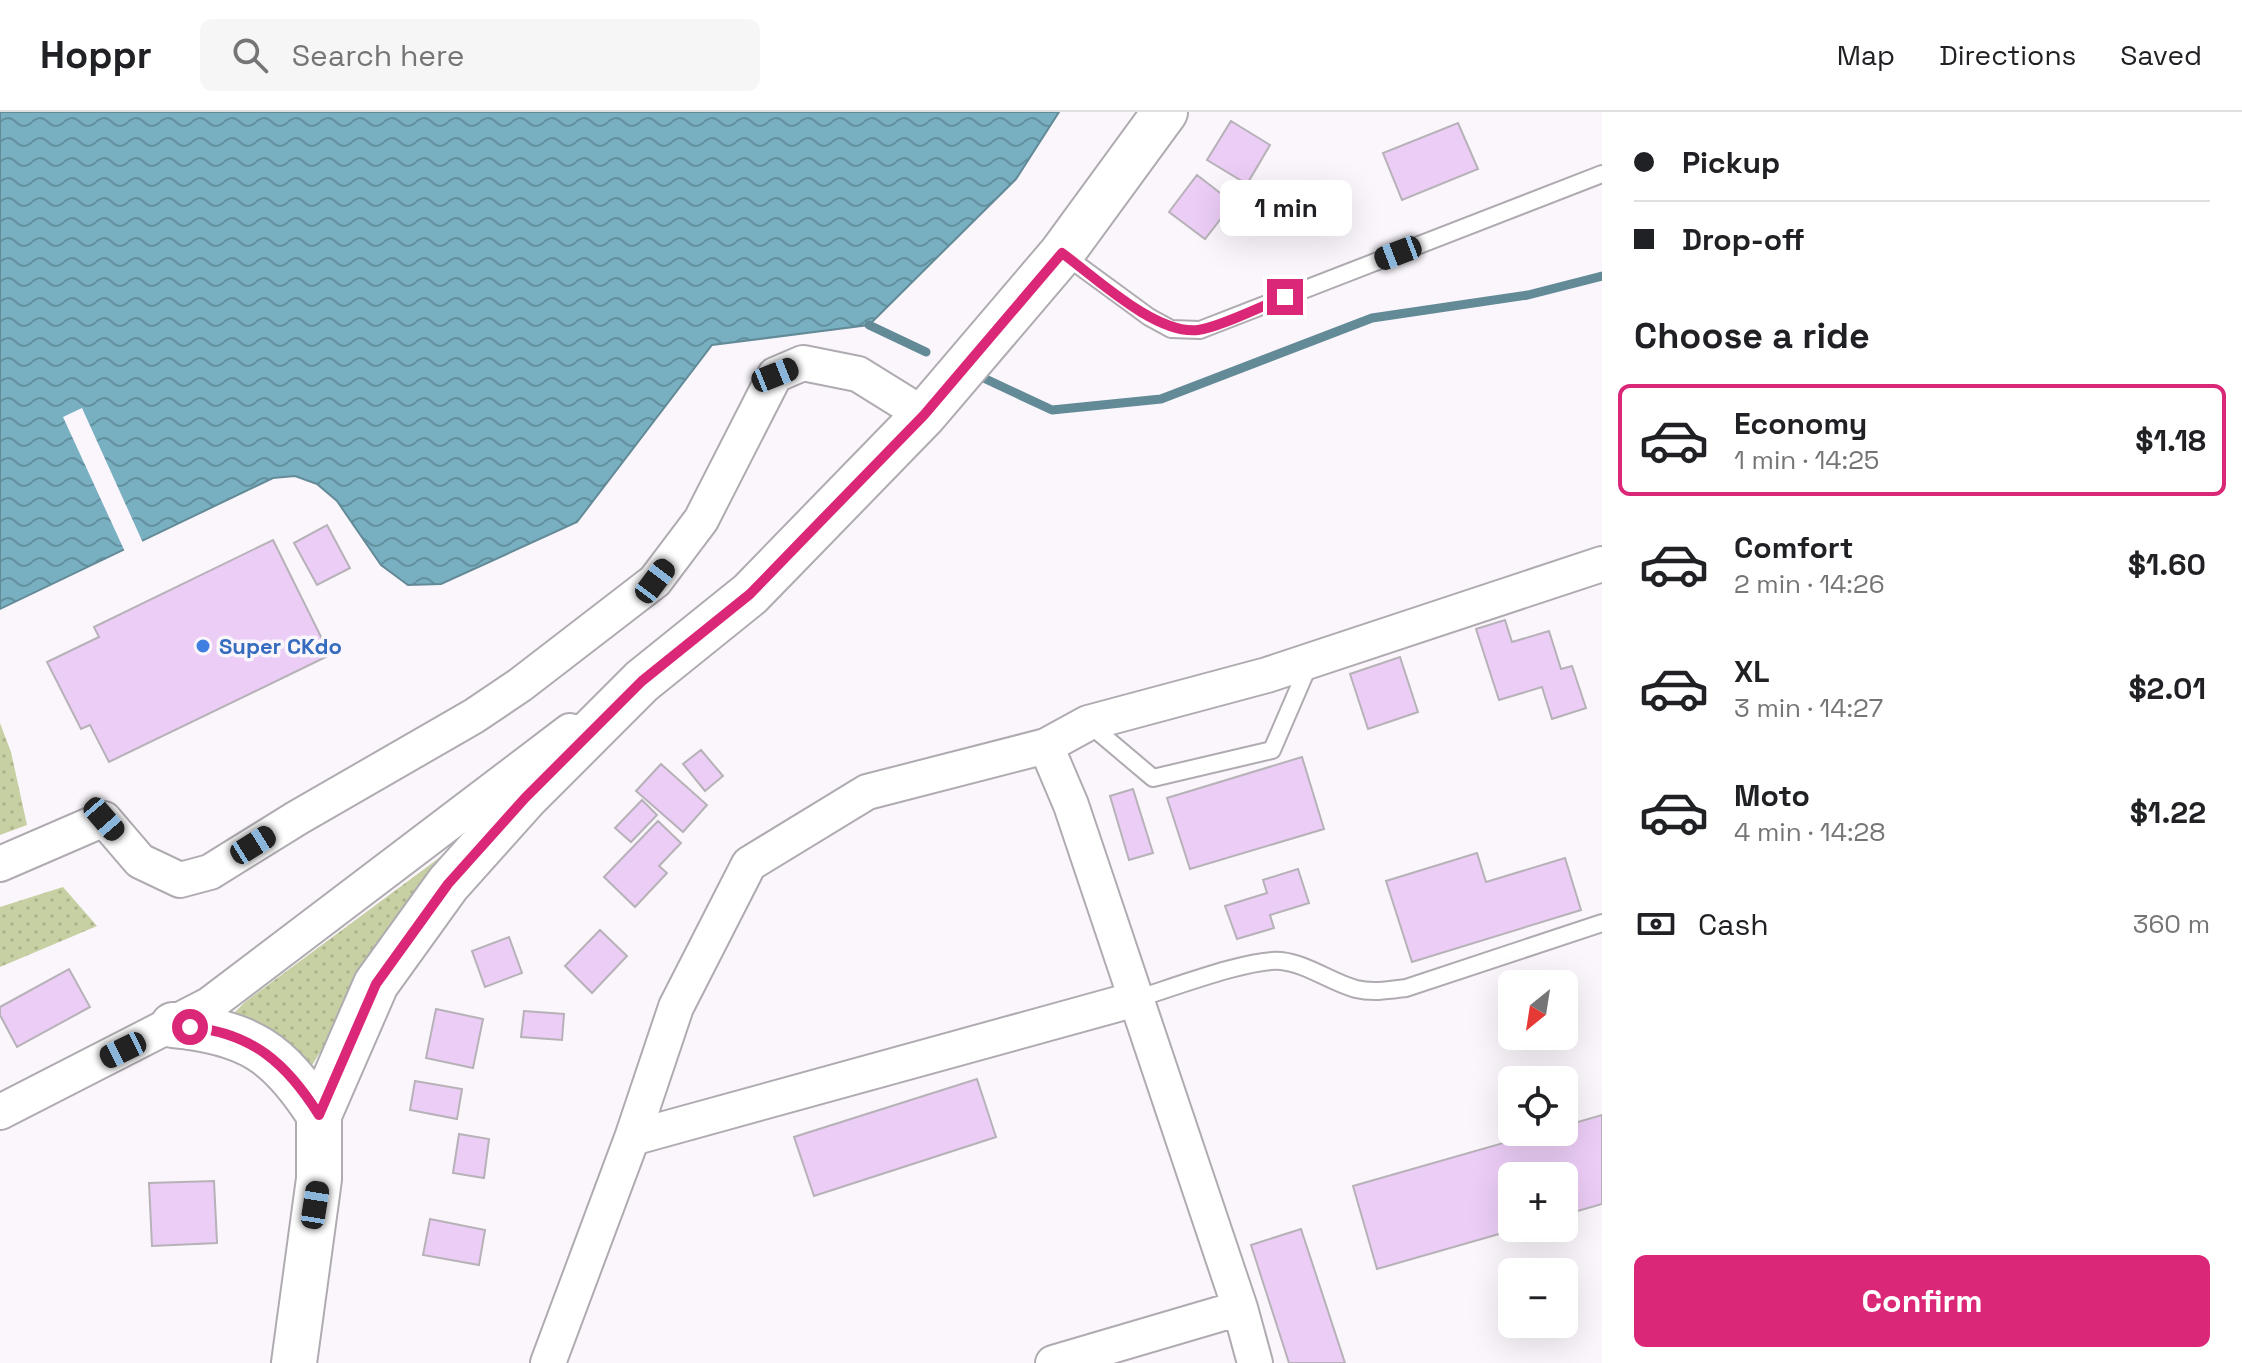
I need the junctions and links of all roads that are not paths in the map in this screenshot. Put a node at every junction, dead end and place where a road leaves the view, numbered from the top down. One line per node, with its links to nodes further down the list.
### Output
1 (1165, 112): 3 (main road)
2 (1602, 174): 3 (lane)
3 (1062, 253): 4 (main road)
4 (924, 415): 7 (main road); 10 (street)
5 (1602, 564): 6 (street)
6 (1310, 661): 8 (street); 8 (lane)
7 (642, 681): 13 (street); 15 (main road)
8 (1088, 723): 9 (street)
9 (1046, 746): 12 (street); 16 (street)
10 (0, 864)
11 (1602, 923): 12 (lane)
12 (1136, 999): 16 (street); 17 (street)
13 (173, 1025): 14 (street); 15 (main road)
14 (0, 1112)
15 (319, 1115): 19 (main road)
16 (632, 1138): 20 (street)
17 (1240, 1308): 18 (street); 22 (street)
18 (1140, 1349): 21 (street)
19 (294, 1363)
20 (548, 1363)
21 (1053, 1363)
22 (1255, 1363)

